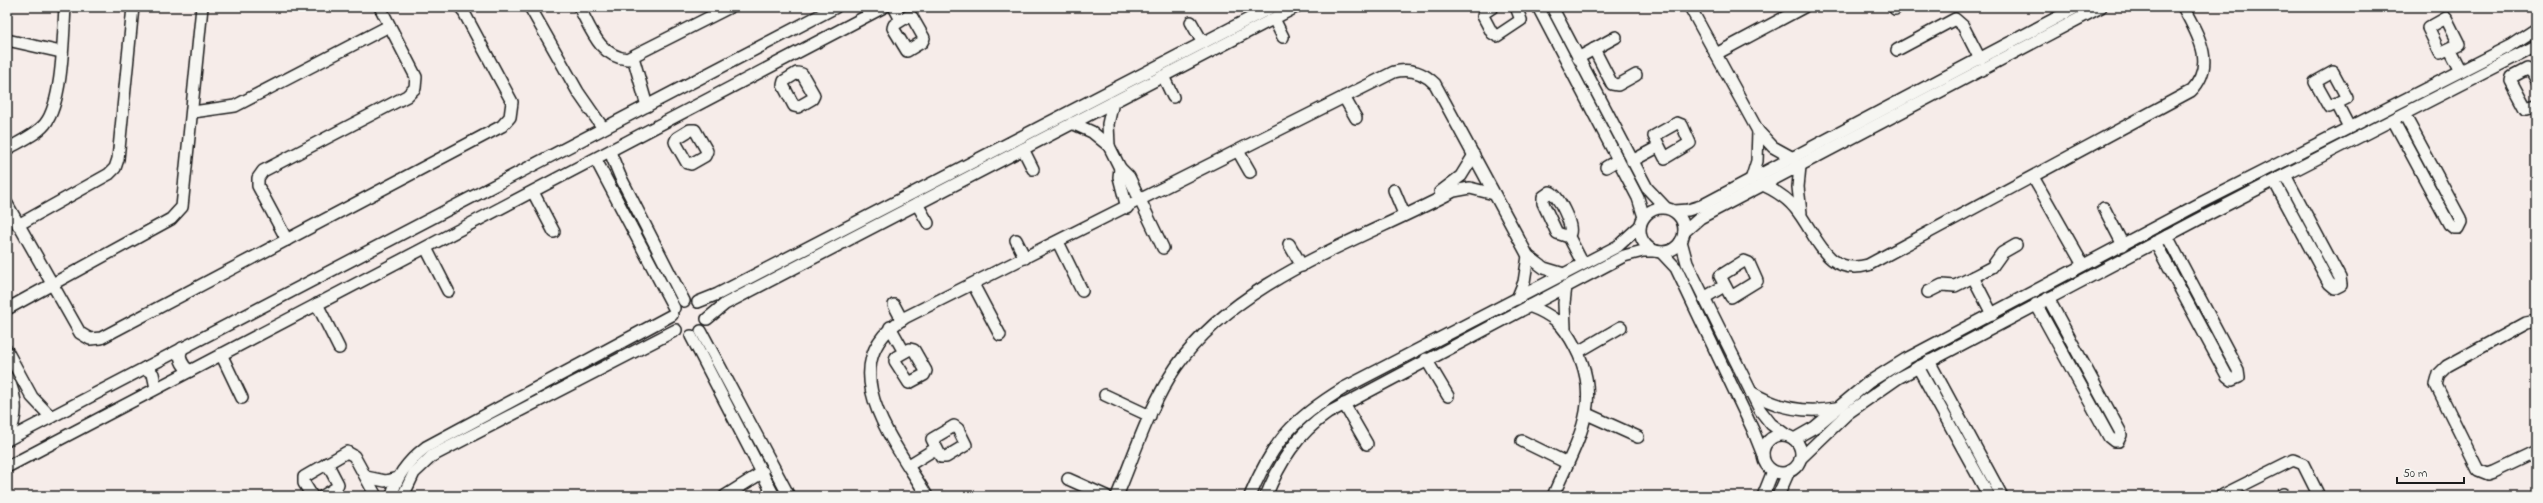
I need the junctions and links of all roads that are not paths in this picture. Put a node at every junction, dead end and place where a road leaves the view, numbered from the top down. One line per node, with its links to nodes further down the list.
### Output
1 (65, 7): 38 (street)
2 (132, 7): 109 (street)
3 (202, 7): 57 (street)
4 (380, 7): 26 (street)
5 (461, 7): 114 (street)
6 (530, 7): 63 (street)
7 (579, 7): 40 (street)
8 (730, 7): 40 (street)
9 (836, 7): 55 (street)
10 (884, 7): 44 (street)
11 (894, 7): 24 (street)
12 (1272, 7): 27 (street)
13 (1296, 7): 23 (street)
14 (1493, 7): 22 (street)
15 (1538, 7): 75 (street)
16 (1552, 7): 41 (street)
17 (1690, 7): 39 (street)
18 (1804, 7): 39 (street)
19 (2078, 7): 42 (street)
20 (2101, 7): 77 (street)
21 (2183, 7): 84 (street)
22 (1518, 8)
23 (1274, 19): 29 (street); 30 (street)
24 (901, 20)
25 (1191, 22): 33 (street)
26 (390, 26): 57 (street); 114 (street)
27 (1236, 26): 29 (street); 33 (street)
28 (2536, 29): 45 (street)
29 (1241, 36): 48 (street)
30 (1283, 37)
31 (1616, 37): 35 (street)
32 (7, 40): 38 (street)
33 (1203, 43): 86 (street)
34 (2536, 46): 43 (street)
35 (1594, 49): 41 (street); 47 (street)
36 (1897, 50): 42 (street)
37 (2450, 50): 45 (street)
38 (61, 52): 69 (street)
39 (1716, 54): 65 (street)
40 (633, 57): 55 (street)
41 (1578, 58): 76 (street)
42 (1980, 59): 77 (street)
43 (2513, 59): 46 (street); 58 (street)
44 (782, 61): 49 (street); 59 (street)
45 (2461, 71): 64 (street)
46 (2521, 72): 50 (street); 56 (street)
47 (1636, 75)
48 (1163, 76): 51 (street); 53 (street)
49 (791, 77)
50 (2536, 79)
51 (1173, 97)
52 (1344, 97): 60 (street); 71 (street); 73 (street)
53 (1113, 102): 62 (street); 67 (street)
54 (2337, 104): 64 (street)
55 (647, 106): 63 (street)
56 (2536, 106)
57 (193, 112): 134 (street)
58 (2404, 114): 61 (street); 85 (street)
59 (674, 117): 66 (street); 72 (street)
60 (1356, 118)
61 (2393, 120): 82 (street); 90 (street)
62 (1072, 123): 67 (street); 70 (street)
63 (602, 128): 166 (street)
64 (2349, 128): 99 (street)
65 (1758, 131): 77 (street); 87 (street)
66 (684, 134)
67 (1109, 146): 78 (street)
68 (1658, 147): 76 (street)
69 (7, 149)
70 (1023, 149): 80 (street); 86 (street)
71 (1238, 151): 81 (street); 96 (street)
72 (610, 152): 74 (street); 83 (street)
73 (1474, 155): 94 (street); 95 (street)
74 (596, 160): 89 (street); 93 (street)
75 (1618, 160): 79 (street); 107 (street)
76 (1632, 161): 102 (street)
77 (1796, 162): 87 (street); 91 (street); 105 (street)
78 (1120, 168): 96 (street); 100 (street)
79 (1606, 168)
80 (1033, 169)
81 (1250, 172)
82 (2285, 175): 88 (street); 116 (street)
83 (620, 176): 89 (street); 144 (street)
84 (2033, 177): 105 (street); 130 (street)
85 (2438, 177): 90 (street); 90 (street)
86 (955, 178): 98 (street); 145 (street)
87 (1751, 180): 103 (street)
88 (2274, 180): 106 (street); 122 (street)
89 (607, 181): 151 (street)
90 (2427, 183)
91 (1763, 185): 103 (street); 105 (street)
92 (1394, 190): 104 (street)
93 (533, 192): 110 (street); 123 (street)
94 (1494, 194): 95 (street); 127 (street)
95 (1434, 200): 104 (street)
96 (1140, 201): 100 (street); 124 (street)
97 (7, 204): 109 (street)
98 (917, 204): 108 (street); 153 (street)
99 (2199, 204): 106 (street); 120 (street)
100 (1127, 208): 117 (street)
101 (2104, 208): 120 (street)
102 (1670, 209): 103 (street); 107 (street); 113 (street)
103 (1706, 209): 113 (street)
104 (1404, 214): 131 (street)
105 (1801, 216)
106 (2205, 216): 112 (street)
107 (1642, 222): 125 (street); 126 (street)
108 (928, 224)
109 (18, 225): 134 (street)
110 (554, 232)
111 (1568, 235): 129 (street)
112 (2167, 236): 118 (street); 162 (street)
113 (1683, 237): 126 (street); 141 (street)
114 (287, 240): 134 (street)
115 (1016, 240): 128 (street)
116 (2320, 241): 122 (street); 122 (street)
117 (1058, 242): 128 (street); 139 (street)
118 (2155, 242): 142 (street); 164 (street)
119 (1289, 244): 131 (street)
120 (2122, 244): 130 (street)
121 (2016, 245): 133 (street)
122 (2310, 247)
123 (426, 248): 138 (street); 146 (street)
124 (1163, 248)
125 (1621, 251): 126 (street); 129 (street); 136 (street)
126 (1658, 252): 201 (street)
127 (1528, 256): 132 (street); 143 (street)
128 (1025, 258): 135 (street)
129 (1583, 264): 132 (street)
130 (2084, 265): 152 (street)
131 (1302, 266): 192 (street)
132 (1564, 274): 143 (street)
133 (1973, 277): 140 (street); 152 (street)
134 (52, 284): 150 (street)
135 (973, 284): 154 (street); 161 (street)
136 (1566, 286): 149 (street); 158 (street)
137 (1724, 286): 141 (street)
138 (448, 290)
139 (1082, 291)
140 (1928, 292)
141 (1704, 298): 182 (street)
142 (2048, 298): 147 (street); 187 (street)
143 (1517, 299): 227 (street)
144 (684, 301): 145 (street); 151 (street)
145 (698, 302): 153 (street)
146 (317, 304): 167 (street); 171 (street)
147 (2036, 304): 172 (street); 189 (street)
148 (894, 305): 154 (street)
149 (1529, 306): 158 (street); 173 (street)
150 (7, 309)
151 (673, 311): 159 (street); 181 (street)
152 (1992, 314): 165 (street)
153 (707, 319): 160 (street)
154 (902, 320): 156 (street)
155 (2536, 322): 200 (street)
156 (890, 327): 169 (street); 205 (street)
157 (1621, 327): 170 (street)
158 (1565, 328): 170 (street)
159 (676, 330): 163 (street); 186 (street)
160 (701, 331): 163 (street); 223 (street)
161 (1000, 335)
162 (2219, 335): 164 (street); 164 (street)
163 (690, 336): 210 (street)
164 (2209, 341)
165 (1934, 344): 172 (street); 190 (street)
166 (182, 348): 176 (street); 177 (street)
167 (339, 348)
168 (7, 351): 178 (street)
169 (904, 352)
170 (1578, 352): 191 (street)
171 (221, 354): 177 (street); 185 (street)
172 (1940, 356): 174 (street)
173 (1426, 359): 184 (street); 188 (street)
174 (1929, 361): 175 (street); 207 (street)
175 (1918, 367): 202 (street); 211 (street)
176 (145, 368): 180 (street); 193 (street)
177 (190, 371): 180 (street)
178 (23, 381): 179 (street); 193 (street)
179 (9, 382): 196 (street)
180 (156, 388): 206 (street)
181 (535, 388): 186 (street); 213 (street)
182 (1751, 392): 190 (street); 195 (street)
183 (1105, 395): 192 (street)
184 (1448, 396)
185 (242, 398)
186 (541, 400): 220 (street)
187 (2103, 401): 189 (street); 189 (street)
188 (1344, 404): 198 (street); 228 (street)
189 (2092, 407)
190 (1836, 408): 195 (street)
191 (1587, 414): 194 (street); 204 (street)
192 (1150, 416): 226 (street)
193 (51, 417): 196 (street)
194 (1638, 437)
195 (1790, 437): 201 (street); 202 (street)
196 (7, 439)
197 (1522, 441): 204 (street)
198 (1367, 444)
199 (935, 449): 205 (street)
200 (2536, 452)
201 (1763, 455): 208 (street)
202 (1800, 459): 209 (street)
203 (328, 463): 212 (street); 216 (street); 217 (street)
204 (1567, 463): 229 (street)
205 (909, 465): 224 (street)
206 (7, 467)
207 (1986, 467): 211 (street); 233 (street)
208 (1773, 471): 209 (street); 230 (street)
209 (1789, 471): 231 (street)
210 (763, 472): 221 (street); 222 (street)
211 (1975, 473): 232 (street)
212 (366, 477): 213 (street); 218 (street)
213 (398, 478): 219 (street)
214 (1068, 479): 225 (street)
215 (2239, 492): 234 (street); 235 (street)
216 (312, 496)
217 (323, 496)
218 (376, 496)
219 (392, 496)
220 (404, 496)
221 (725, 496)
222 (774, 496)
223 (789, 496)
224 (927, 496)
225 (1106, 496)
226 (1117, 496)
227 (1250, 496)
228 (1266, 496)
229 (1553, 496)
230 (1763, 496)
231 (1778, 496)
232 (1988, 496)
233 (2002, 496)
234 (2221, 496)
235 (2319, 496)

